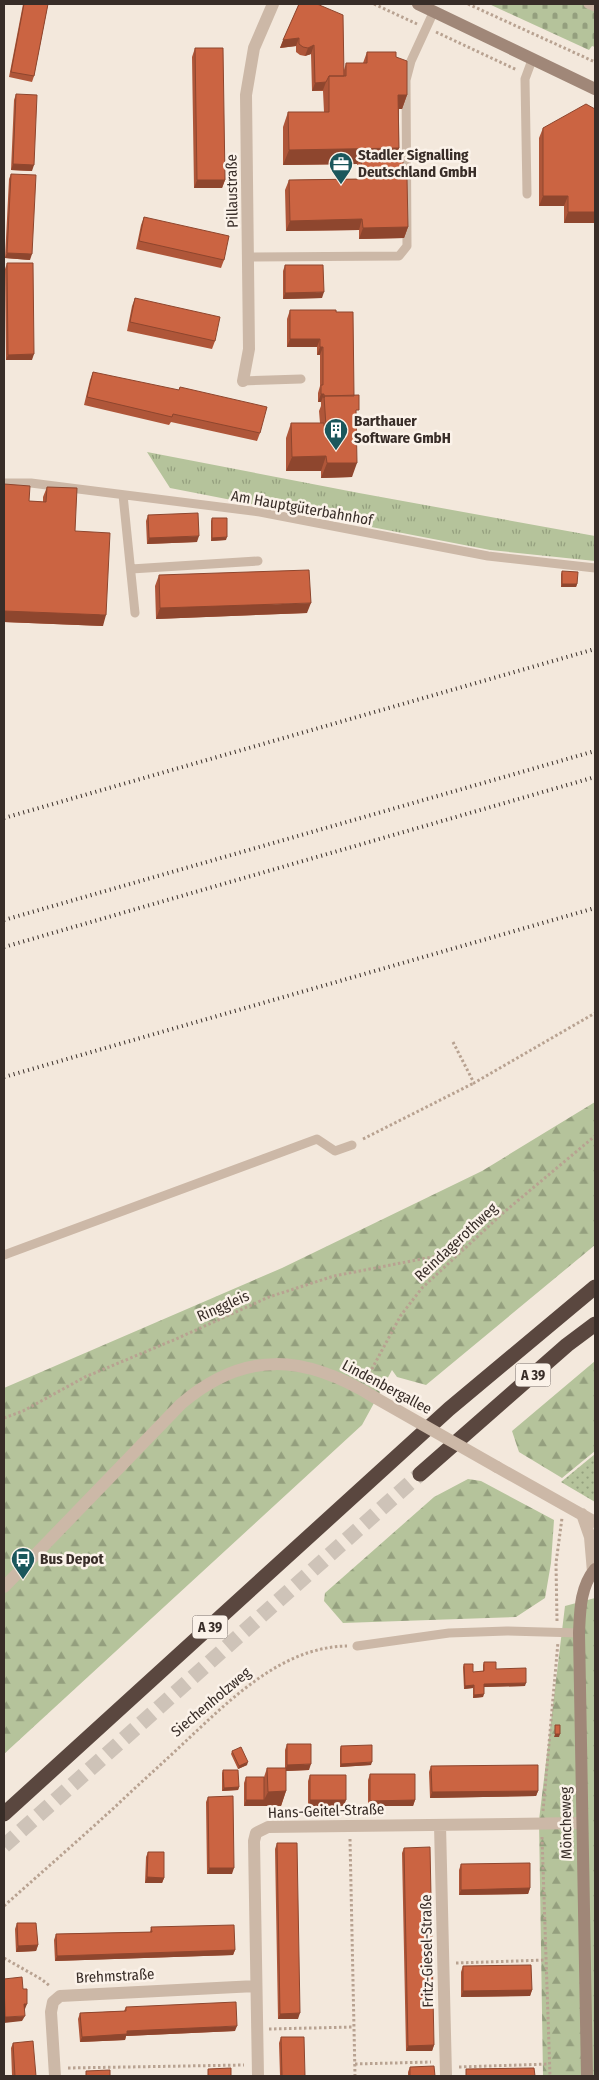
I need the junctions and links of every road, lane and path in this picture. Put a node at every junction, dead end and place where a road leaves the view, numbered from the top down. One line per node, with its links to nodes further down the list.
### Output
1 (273, 4): 14 (street, Pillaustraße)
2 (374, 4): 8 (path)
3 (418, 4): 7 (main road)
4 (468, 4): 10 (path)
5 (588, 4): 6 (lane)
6 (595, 8)
7 (434, 11): 8 (lane); 9 (main road)
8 (426, 28): 11 (path); 14 (lane)
9 (532, 60): 11 (lane); 12 (main road)
10 (595, 62)
11 (527, 74): 13 (lane)
12 (595, 89)
13 (527, 194)
14 (249, 257): 16 (street, Pillaustraße)
15 (300, 379): 16 (lane)
16 (243, 381)
17 (4, 483): 18 (lane, Am Hauptgüterbahnhof)
18 (123, 494): 20 (lane, Am Hauptgüterbahnhof); 21 (lane)
19 (258, 561): 21 (lane)
20 (595, 568)
21 (131, 569): 22 (lane)
22 (135, 613)
23 (595, 1012): 25 (path)
24 (453, 1042): 25 (path)
25 (474, 1083): 27 (path)
26 (595, 1136): 28 (path, Reindagerothweg)
27 (352, 1145): 29 (lane)
28 (463, 1248): 32 (path, Reindagerothweg); 33 (path, Ringgleis)
29 (4, 1255)
30 (595, 1287): 43 (highway, A 39)
31 (595, 1324): 34 (highway, A 39)
32 (362, 1389): 35 (street, Lindenbergallee, bridge); 39 (street, Lindenbergallee)
33 (4, 1418)
34 (420, 1474)
35 (561, 1502): 36 (street, Lindenbergallee); 40 (path)
36 (582, 1514): 37 (street, Lindenbergallee); 38 (street)
37 (595, 1522)
38 (594, 1570): 41 (main road, Möncheweg)
39 (4, 1587)
40 (557, 1632): 41 (lane); 42 (lane); 45 (path)
41 (579, 1633): 44 (main road, Möncheweg)
42 (357, 1646): 48 (path, Siechenholzweg)
43 (4, 1814)
44 (582, 1823): 45 (street, Hans-Geitel-Straße); 63 (main road, Möncheweg)
45 (542, 1824): 46 (street, Hans-Geitel-Straße); 50 (path)
46 (440, 1825): 47 (street, Hans-Geitel-Straße); 51 (street, Fritz-Giesel-Straße)
47 (349, 1826): 52 (street, Hans-Geitel-Straße); 54 (path)
48 (4, 1906)
49 (4, 1958): 53 (path)
50 (546, 1960): 51 (path); 57 (path)
51 (443, 1963): 58 (street, Fritz-Giesel-Straße)
52 (256, 1986): 53 (street, Brehmstraße); 55 (street, Hans-Geitel-Straße)
53 (60, 1996): 60 (street, Brehmstraße)
54 (354, 2027): 55 (path); 56 (path)
55 (257, 2029): 59 (street, Hans-Geitel-Straße)
56 (354, 2064): 58 (path); 61 (path)
57 (549, 2064): 58 (path); 62 (path)
58 (446, 2068)
59 (258, 2071): 60 (path)
60 (55, 2072)
61 (355, 2076)
62 (550, 2076)
63 (587, 2076)

